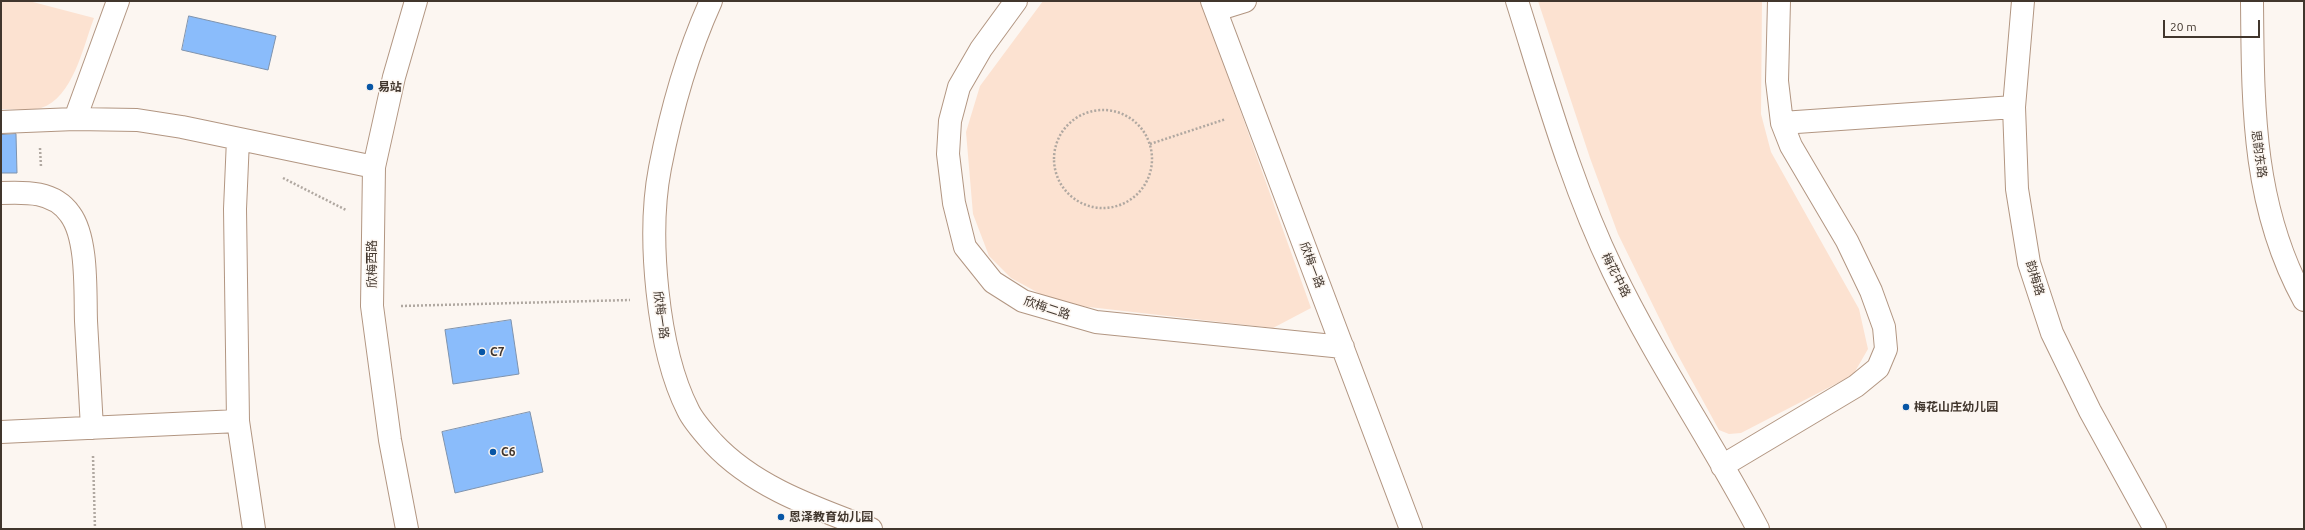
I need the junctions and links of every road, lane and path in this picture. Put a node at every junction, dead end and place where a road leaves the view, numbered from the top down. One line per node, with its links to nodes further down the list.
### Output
1 (118, 1): 13 (street)
2 (416, 1): 19 (street, 欣梅西路)
3 (711, 1): 24 (street, 欣梅一路)
4 (1016, 1): 27 (street, 欣梅二路)
5 (1245, 1): 10 (street)
6 (1517, 1): 31 (street, 梅花中路)
7 (1779, 1): 16 (street)
8 (2023, 1): 11 (street, 韵梅路)
9 (2252, 1): 25 (street, 思韵东路)
10 (1214, 6): 12 (street, 欣梅一路)
11 (2014, 107): 16 (street); 38 (street, 韵梅路)
12 (1254, 110): 18 (path); 27 (street, 欣梅一路)
13 (75, 119): 15 (street); 17 (street)
14 (1, 122): 15 (street)
15 (38, 122): 22 (path)
16 (1782, 123): 31 (street)
17 (238, 139): 19 (street); 28 (street)
18 (1150, 144): 18 (path)
19 (374, 167): 23 (street, 欣梅西路)
20 (278, 176): 23 (path)
21 (1, 193): 22 (street)
22 (43, 194): 29 (street)
23 (373, 216): 26 (street, 欣梅西路)
24 (658, 299): 26 (path); 35 (street, 欣梅一路)
25 (2304, 300)
26 (372, 306): 34 (street, 欣梅西路)
27 (1343, 347): 36 (street, 欣梅一路)
28 (238, 420): 29 (street); 33 (street)
29 (92, 428): 30 (street); 32 (path)
30 (1, 432)
31 (1722, 466): 37 (street, 梅花中路)
32 (95, 529)
33 (254, 529)
34 (407, 529)
35 (872, 529)
36 (1411, 529)
37 (1758, 529)
38 (2155, 529)

